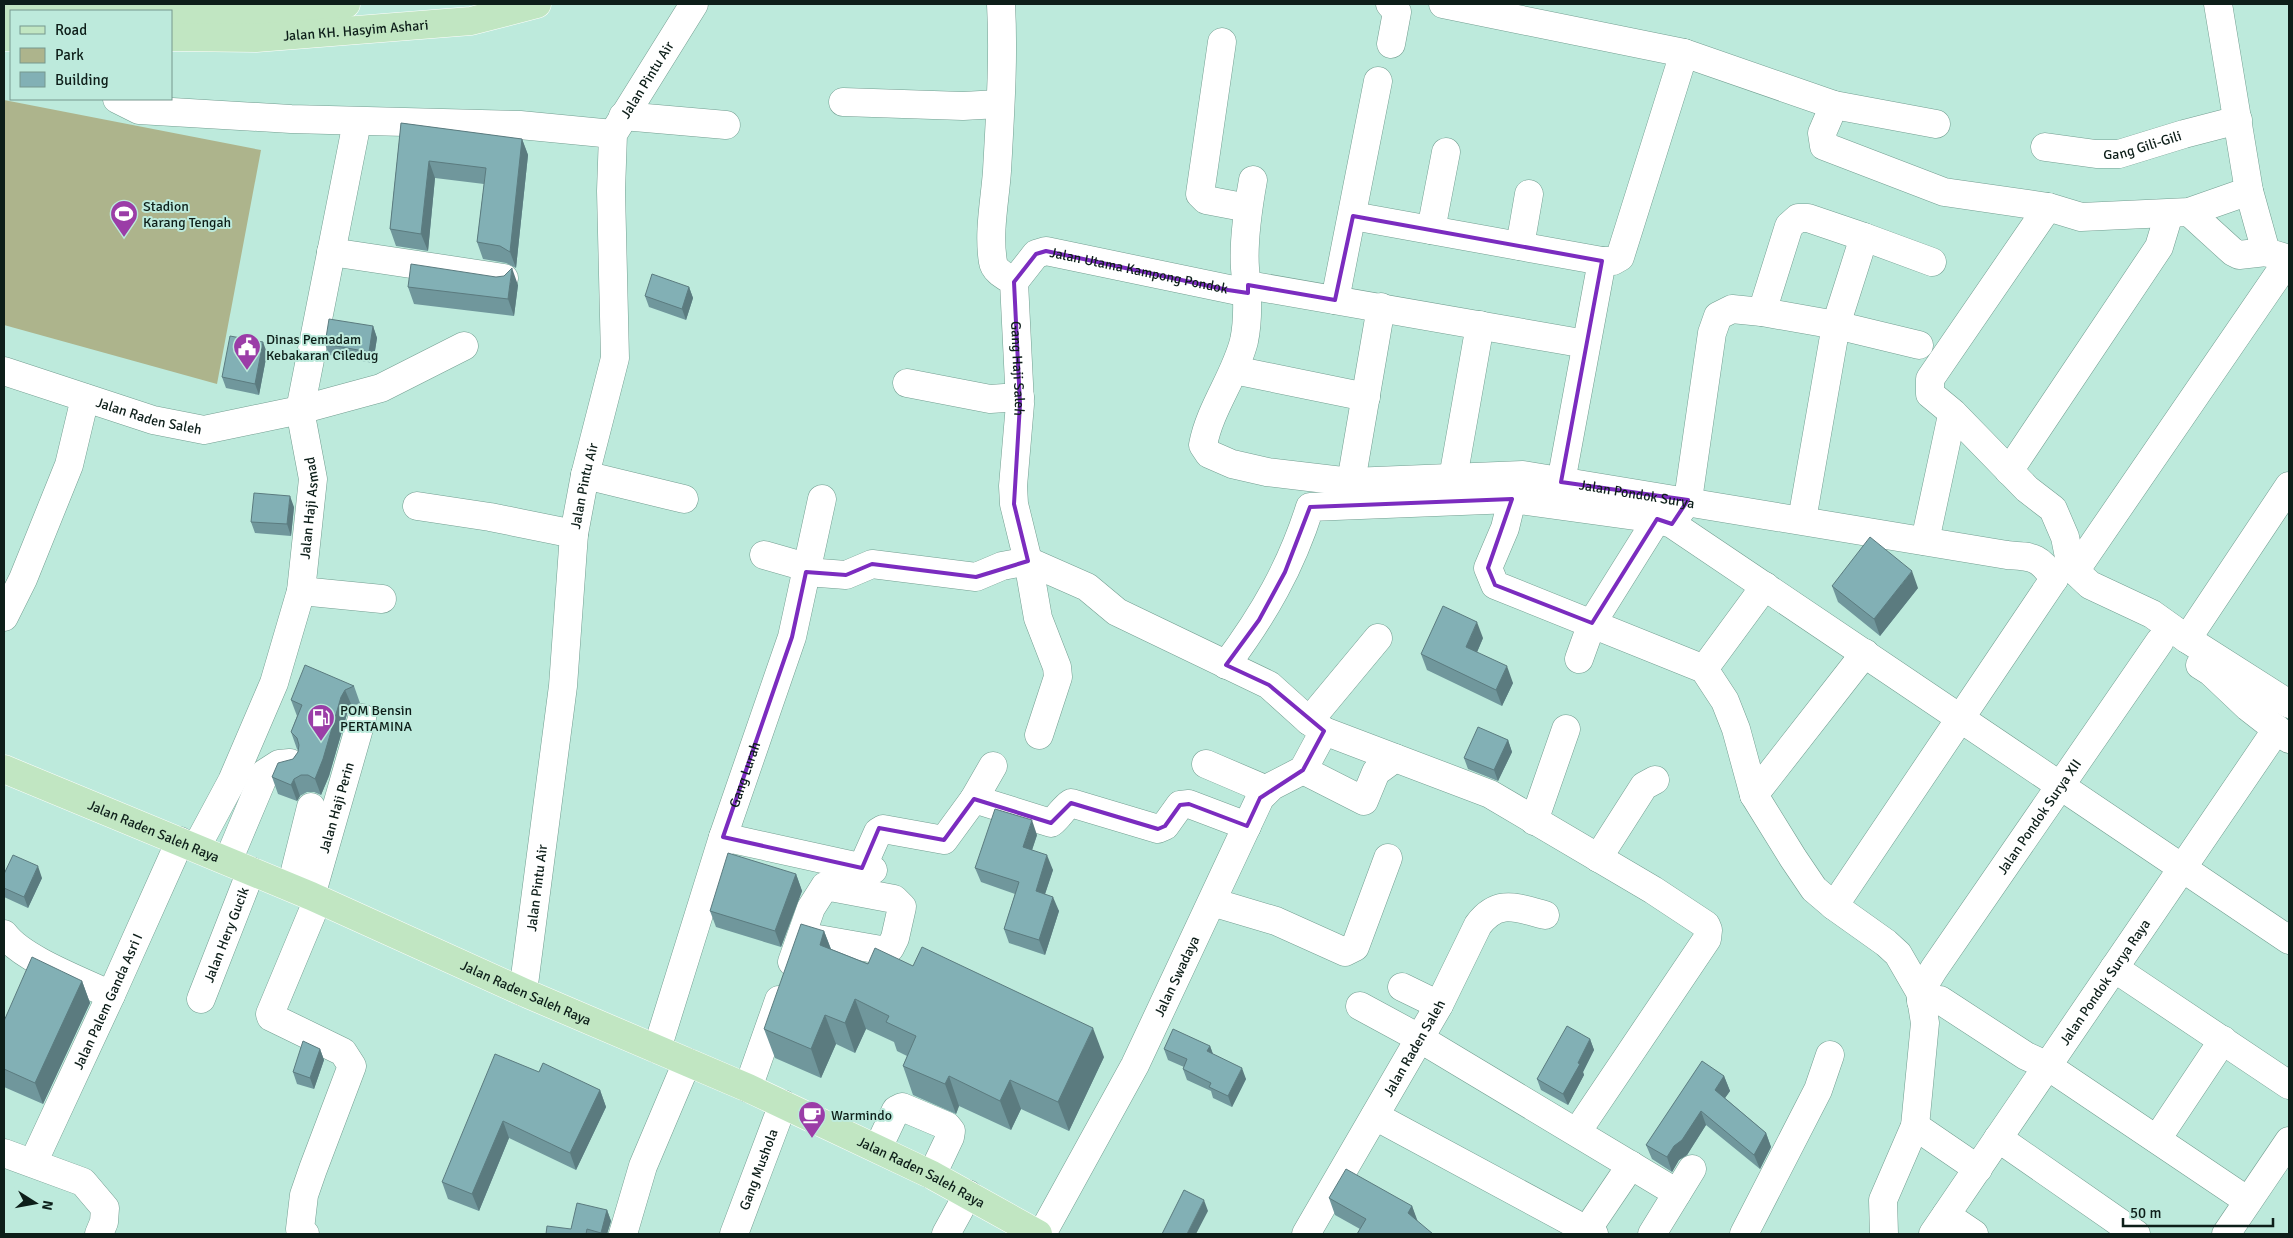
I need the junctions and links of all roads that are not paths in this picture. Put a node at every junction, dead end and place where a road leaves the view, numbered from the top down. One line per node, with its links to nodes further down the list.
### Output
1 (346, 4): 12 (main road, Jalan KH. Hasyim Ashari)
2 (537, 4): 12 (main road, Jalan KH. Hasyim Ashari)
3 (694, 4): 25 (street, Jalan Pintu Air)
4 (1002, 4): 20 (street)
5 (1390, 4): 15 (street)
6 (1443, 4): 16 (street)
7 (2218, 4): 22 (street)
8 (56, 6): 9 (main road, Jalan KH. Hasyim Ashari); 10 (main road, Jalan KH. Hasyim Ashari)
9 (4, 10)
10 (98, 10)
11 (172, 17): 12 (main road, Jalan KH. Hasyim Ashari)
12 (255, 25): 13 (main road, Jalan KH. Hasyim Ashari)
13 (172, 37)
14 (1222, 42): 33 (street)
15 (1391, 44)
16 (1684, 53): 21 (street); 41 (street)
17 (1378, 82): 35 (street)
18 (119, 100): 23 (street)
19 (843, 102): 20 (street)
20 (1000, 104): 44 (street)
21 (1834, 105): 24 (street); 32 (street)
22 (2238, 120): 27 (street, Gang Gili-Gili); 30 (street)
23 (357, 122): 25 (street); 39 (street, Jalan Haji Asmad)
24 (1936, 124)
25 (618, 125): 26 (street); 63 (street, Jalan Pintu Air)
26 (726, 125)
27 (2045, 147)
28 (1446, 152): 36 (street)
29 (1253, 180): 33 (street)
30 (2249, 191): 34 (street); 40 (street)
31 (1529, 194): 38 (street)
32 (2048, 207): 34 (street); 62 (street)
33 (1248, 208): 45 (street)
34 (2179, 213): 40 (street); 62 (street)
35 (1353, 216): 36 (street); 46 (street)
36 (1431, 230): 38 (street)
37 (1864, 237): 42 (street); 48 (street); 50 (street)
38 (1520, 246): 41 (street)
39 (331, 252): 43 (street); 60 (street, Jalan Haji Asmad)
40 (2281, 257): 80 (street)
41 (1602, 261): 51 (street)
42 (1932, 262)
43 (504, 278)
44 (1014, 282): 45 (street, Jalan Utama Kampong Pondok); 57 (street, Gang Haji Saleh)
45 (1248, 289): 46 (street, Jalan Utama Kampong Pondok); 54 (street)
46 (1335, 300): 47 (street, Jalan Utama Kampong Pondok)
47 (1381, 308): 49 (street, Jalan Utama Kampong Pondok); 58 (street)
48 (1762, 312): 50 (street); 71 (street)
49 (1480, 325): 51 (street, Jalan Utama Kampong Pondok); 64 (street)
50 (1836, 325): 52 (street); 73 (street)
51 (1586, 344): 66 (street)
52 (1919, 345)
53 (464, 346): 60 (street, Jalan Raden Saleh)
54 (1234, 370): 58 (street); 65 (street, Jalan Pondok Surya)
55 (4, 371): 59 (street, Jalan Raden Saleh)
56 (908, 383): 57 (street)
57 (1020, 397): 78 (street, Gang Haji Saleh)
58 (1366, 397): 65 (street)
59 (85, 398): 60 (street, Jalan Raden Saleh); 84 (street)
60 (300, 410): 82 (street, Jalan Haji Asmad)
61 (1952, 415): 76 (street)
62 (2009, 471): 80 (street)
63 (585, 475): 69 (street); 75 (street, Jalan Pintu Air)
64 (1453, 478): 65 (street, Jalan Pondok Surya); 66 (street, Jalan Pondok Surya)
65 (1351, 482)
66 (1561, 482): 71 (street, Jalan Pondok Surya)
67 (2289, 486): 87 (street, Jalan Pondok Surya XII)
68 (822, 498): 79 (street, Gang Lurah)
69 (684, 499)
70 (1512, 499): 74 (street); 85 (street); 90 (street)
71 (1688, 500): 73 (street, Jalan Pondok Surya); 74 (street)
72 (417, 506): 75 (street)
73 (1802, 520): 76 (street, Jalan Pondok Surya)
74 (1665, 521): 81 (street); 85 (street)
75 (574, 534): 128 (street, Jalan Pintu Air)
76 (1925, 541): 80 (street, Jalan Pondok Surya)
77 (764, 556): 79 (street)
78 (1028, 561): 79 (street); 90 (street); 98 (street, Gang Haji Saleh)
79 (806, 569): 113 (street, Gang Lurah)
80 (2065, 575): 87 (street, Jalan Pondok Surya); 94 (street)
81 (1765, 586): 88 (street); 91 (street)
82 (301, 591): 83 (street); 114 (street, Jalan Haji Asmad)
83 (382, 599)
84 (4, 617)
85 (1592, 623): 89 (street); 91 (street)
86 (1378, 638): 95 (street)
87 (2174, 640): 92 (street); 97 (street); 106 (street, Jalan Pondok Surya XII)
88 (1865, 654): 94 (street); 108 (street)
89 (1579, 659)
90 (1226, 665): 95 (street)
91 (1704, 669): 108 (street)
92 (2289, 704)
93 (362, 718): 119 (street, Jalan Haji Perin)
94 (1961, 718): 106 (street); 121 (street)
95 (1316, 726): 99 (street); 103 (street)
96 (1566, 730): 111 (street)
97 (2283, 734): 118 (street, Jalan Pondok Surya Raya)
98 (1039, 735)
99 (1395, 758): 103 (street); 111 (street)
100 (290, 764): 117 (street, Jalan Hery Gucik)
101 (1206, 764): 107 (street)
102 (993, 766): 109 (street)
103 (1302, 770): 107 (street, Jalan Swadaya)
104 (6, 775): 114 (main road, Jalan Raden Saleh Raya)
105 (1655, 780): 116 (street)
106 (2061, 786): 118 (street); 130 (street, Jalan Pondok Surya XII)
107 (1267, 790): 112 (street, Jalan Swadaya)
108 (1754, 795): 121 (street)
109 (974, 800): 112 (street); 113 (street)
110 (311, 807): 119 (street)
111 (1534, 821): 116 (street)
112 (1247, 826): 120 (street, Jalan Swadaya)
113 (723, 837): 136 (street, Gang Lurah)
114 (188, 845): 117 (main road, Jalan Raden Saleh Raya); 129 (street, Jalan Palem Ganda Asri I)
115 (1388, 858): 120 (street)
116 (1598, 858): 145 (street)
117 (239, 866): 119 (main road, Jalan Raden Saleh Raya); 131 (street, Jalan Hery Gucik)
118 (2182, 868): 125 (street); 126 (street, Jalan Pondok Surya Raya)
119 (307, 894): 128 (main road, Jalan Raden Saleh Raya); 163 (street)
120 (1212, 902): 168 (street, Jalan Swadaya)
121 (1834, 906): 130 (street)
122 (1545, 915): 132 (street, Jalan Raden Saleh)
123 (4, 934): 129 (street)
124 (801, 936): 141 (street)
125 (2289, 940)
126 (2114, 968): 135 (street); 139 (street, Jalan Pondok Surya Raya)
127 (1402, 987): 132 (street)
128 (523, 992): 136 (main road, Jalan Raden Saleh Raya)
129 (111, 995): 151 (street, Jalan Palem Ganda Asri I)
130 (1920, 997): 139 (street); 144 (street)
131 (201, 999)
132 (1439, 1005): 134 (street, Jalan Raden Saleh)
133 (1360, 1006): 134 (street)
134 (1419, 1038): 143 (street, Jalan Raden Saleh); 145 (street)
135 (2222, 1040): 140 (street); 147 (street)
136 (657, 1049): 138 (main road, Jalan Raden Saleh Raya)
137 (1830, 1055): 161 (street)
138 (687, 1062): 141 (main road, Jalan Raden Saleh Raya); 164 (street)
139 (2057, 1072): 146 (street, Jalan Pondok Surya Raya); 147 (street)
140 (2289, 1085)
141 (748, 1088): 142 (main road, Jalan Raden Saleh Raya)
142 (784, 1104): 149 (main road, Jalan Raden Saleh Raya); 165 (street, Gang Mushola)
143 (1375, 1116): 160 (street); 169 (street, Jalan Raden Saleh)
144 (1914, 1126): 154 (street); 171 (street)
145 (1577, 1132): 152 (street)
146 (1998, 1138): 154 (street, Jalan Pondok Surya Raya); 173 (street)
147 (2157, 1140): 158 (street)
148 (2289, 1141): 158 (street)
149 (878, 1148): 155 (main road, Jalan Raden Saleh Raya); 155 (street)
150 (4, 1154): 151 (street)
151 (33, 1163): 162 (street)
152 (1631, 1165): 156 (street); 160 (street)
153 (1692, 1169): 156 (street)
154 (1978, 1169): 159 (street, Jalan Pondok Surya Raya)
155 (932, 1174): 157 (main road, Jalan Raden Saleh Raya)
156 (1677, 1192): 170 (street)
157 (968, 1194): 166 (street); 167 (main road, Jalan Raden Saleh Raya)
158 (2248, 1201): 174 (street)
159 (1940, 1225): 172 (street)
160 (1591, 1232)
161 (1750, 1232)
162 (99, 1234)
163 (305, 1234)
164 (623, 1234)
165 (734, 1234)
166 (946, 1234)
167 (1038, 1234)
168 (1042, 1234)
169 (1306, 1234)
170 (1652, 1234)
171 (1884, 1234)
172 (1974, 1234)
173 (2136, 1234)
174 (2226, 1234)

